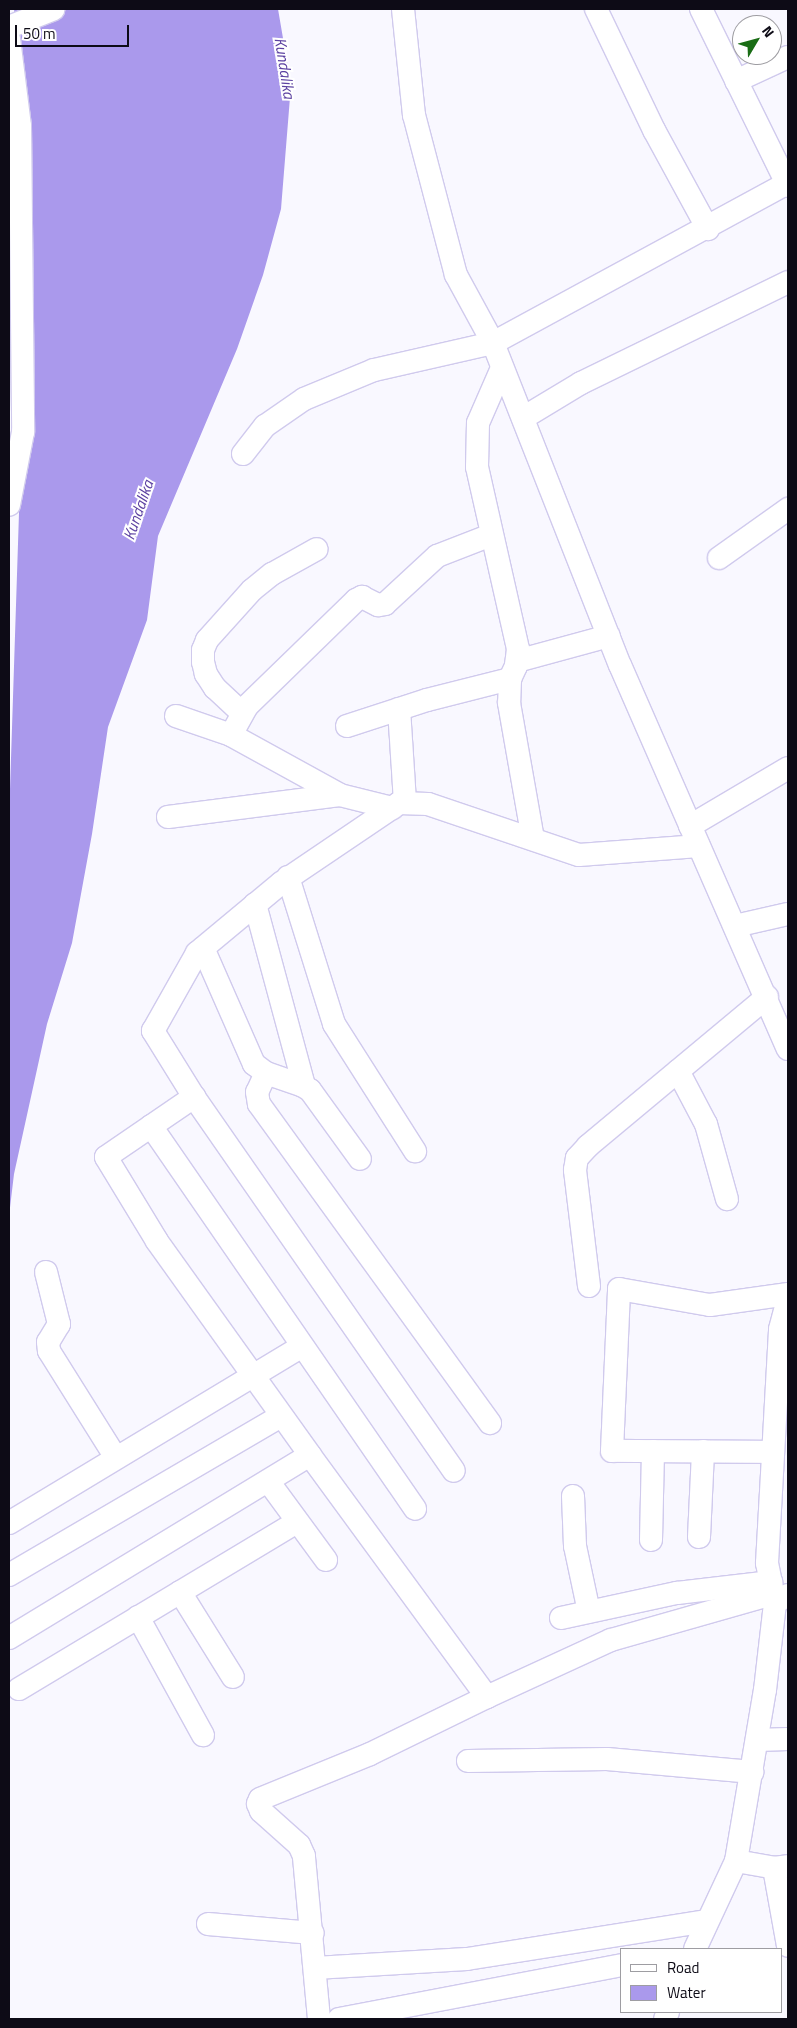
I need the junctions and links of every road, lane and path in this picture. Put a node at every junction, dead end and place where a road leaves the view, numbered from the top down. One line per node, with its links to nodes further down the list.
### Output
1 (54, 9): 5 (street)
2 (403, 9): 13 (street)
3 (596, 9): 11 (street)
4 (701, 9): 8 (street)
5 (9, 27)
6 (9, 39): 9 (street)
7 (788, 57): 8 (street)
8 (736, 81): 10 (street)
9 (15, 159): 17 (street)
10 (788, 184): 11 (street)
11 (708, 229): 13 (street)
12 (788, 282): 15 (street)
13 (493, 343): 14 (street); 16 (street)
14 (502, 368): 15 (street); 19 (street)
15 (522, 418): 22 (street)
16 (243, 454)
17 (9, 505)
18 (788, 509): 21 (street)
19 (491, 535): 23 (street); 25 (street)
20 (317, 549): 25 (street)
21 (719, 558)
22 (609, 636): 23 (street); 33 (street)
23 (514, 670): 24 (street); 34 (street)
24 (399, 709): 27 (street); 31 (street)
25 (242, 712): 28 (street)
26 (176, 716): 28 (street)
27 (347, 726)
28 (230, 735): 30 (street)
29 (784, 773): 33 (street)
30 (340, 795): 31 (street); 32 (street)
31 (398, 805): 34 (street); 36 (street)
32 (168, 817)
33 (690, 826): 35 (street)
34 (533, 839): 35 (street)
35 (699, 846): 39 (street)
36 (288, 878): 37 (street); 48 (street)
37 (255, 904): 40 (street); 45 (street)
38 (788, 914): 39 (street)
39 (732, 920): 41 (street)
40 (203, 948): 44 (street); 46 (street)
41 (767, 997): 42 (street); 43 (street)
42 (788, 1049)
43 (678, 1071): 50 (street); 52 (street)
44 (266, 1074): 45 (street); 58 (street)
45 (304, 1086): 49 (street)
46 (194, 1097): 47 (street); 64 (street)
47 (151, 1126): 55 (street); 56 (street)
48 (415, 1151)
49 (360, 1159)
50 (727, 1198)
51 (46, 1272): 63 (street)
52 (589, 1286)
53 (788, 1294): 59 (street)
54 (788, 1300): 61 (street)
55 (302, 1346): 56 (street); 67 (street)
56 (252, 1375): 57 (street); 63 (street)
57 (282, 1416): 62 (street); 73 (street)
58 (490, 1423)
59 (653, 1451): 60 (street); 71 (street)
60 (703, 1451): 61 (street); 70 (street)
61 (773, 1452): 75 (street)
62 (310, 1455): 65 (street); 82 (street)
63 (116, 1458): 69 (street)
64 (454, 1471)
65 (268, 1481): 68 (street); 79 (street)
66 (573, 1496): 76 (street)
67 (415, 1509)
68 (297, 1522): 72 (street); 74 (street)
69 (9, 1523)
70 (699, 1537)
71 (651, 1540)
72 (326, 1560)
73 (9, 1574)
74 (180, 1592): 77 (street); 80 (street)
75 (777, 1594): 76 (street); 82 (street); 85 (street)
76 (589, 1612): 78 (street)
77 (138, 1617): 81 (street); 83 (street)
78 (561, 1618)
79 (9, 1638)
80 (233, 1676)
81 (19, 1689)
82 (487, 1697): 92 (street)
83 (203, 1735)
84 (788, 1739): 85 (street)
85 (757, 1740): 87 (street)
86 (468, 1761): 87 (street)
87 (752, 1772): 88 (street)
88 (736, 1861): 89 (street); 90 (street)
89 (781, 1867): 93 (street)
90 (706, 1921): 94 (street); 96 (street)
91 (208, 1924): 92 (street)
92 (313, 1933): 96 (street)
93 (788, 1946)
94 (695, 1948)
95 (620, 1965): 98 (street)
96 (315, 1968): 97 (street)
97 (319, 2019)
98 (339, 2019)

